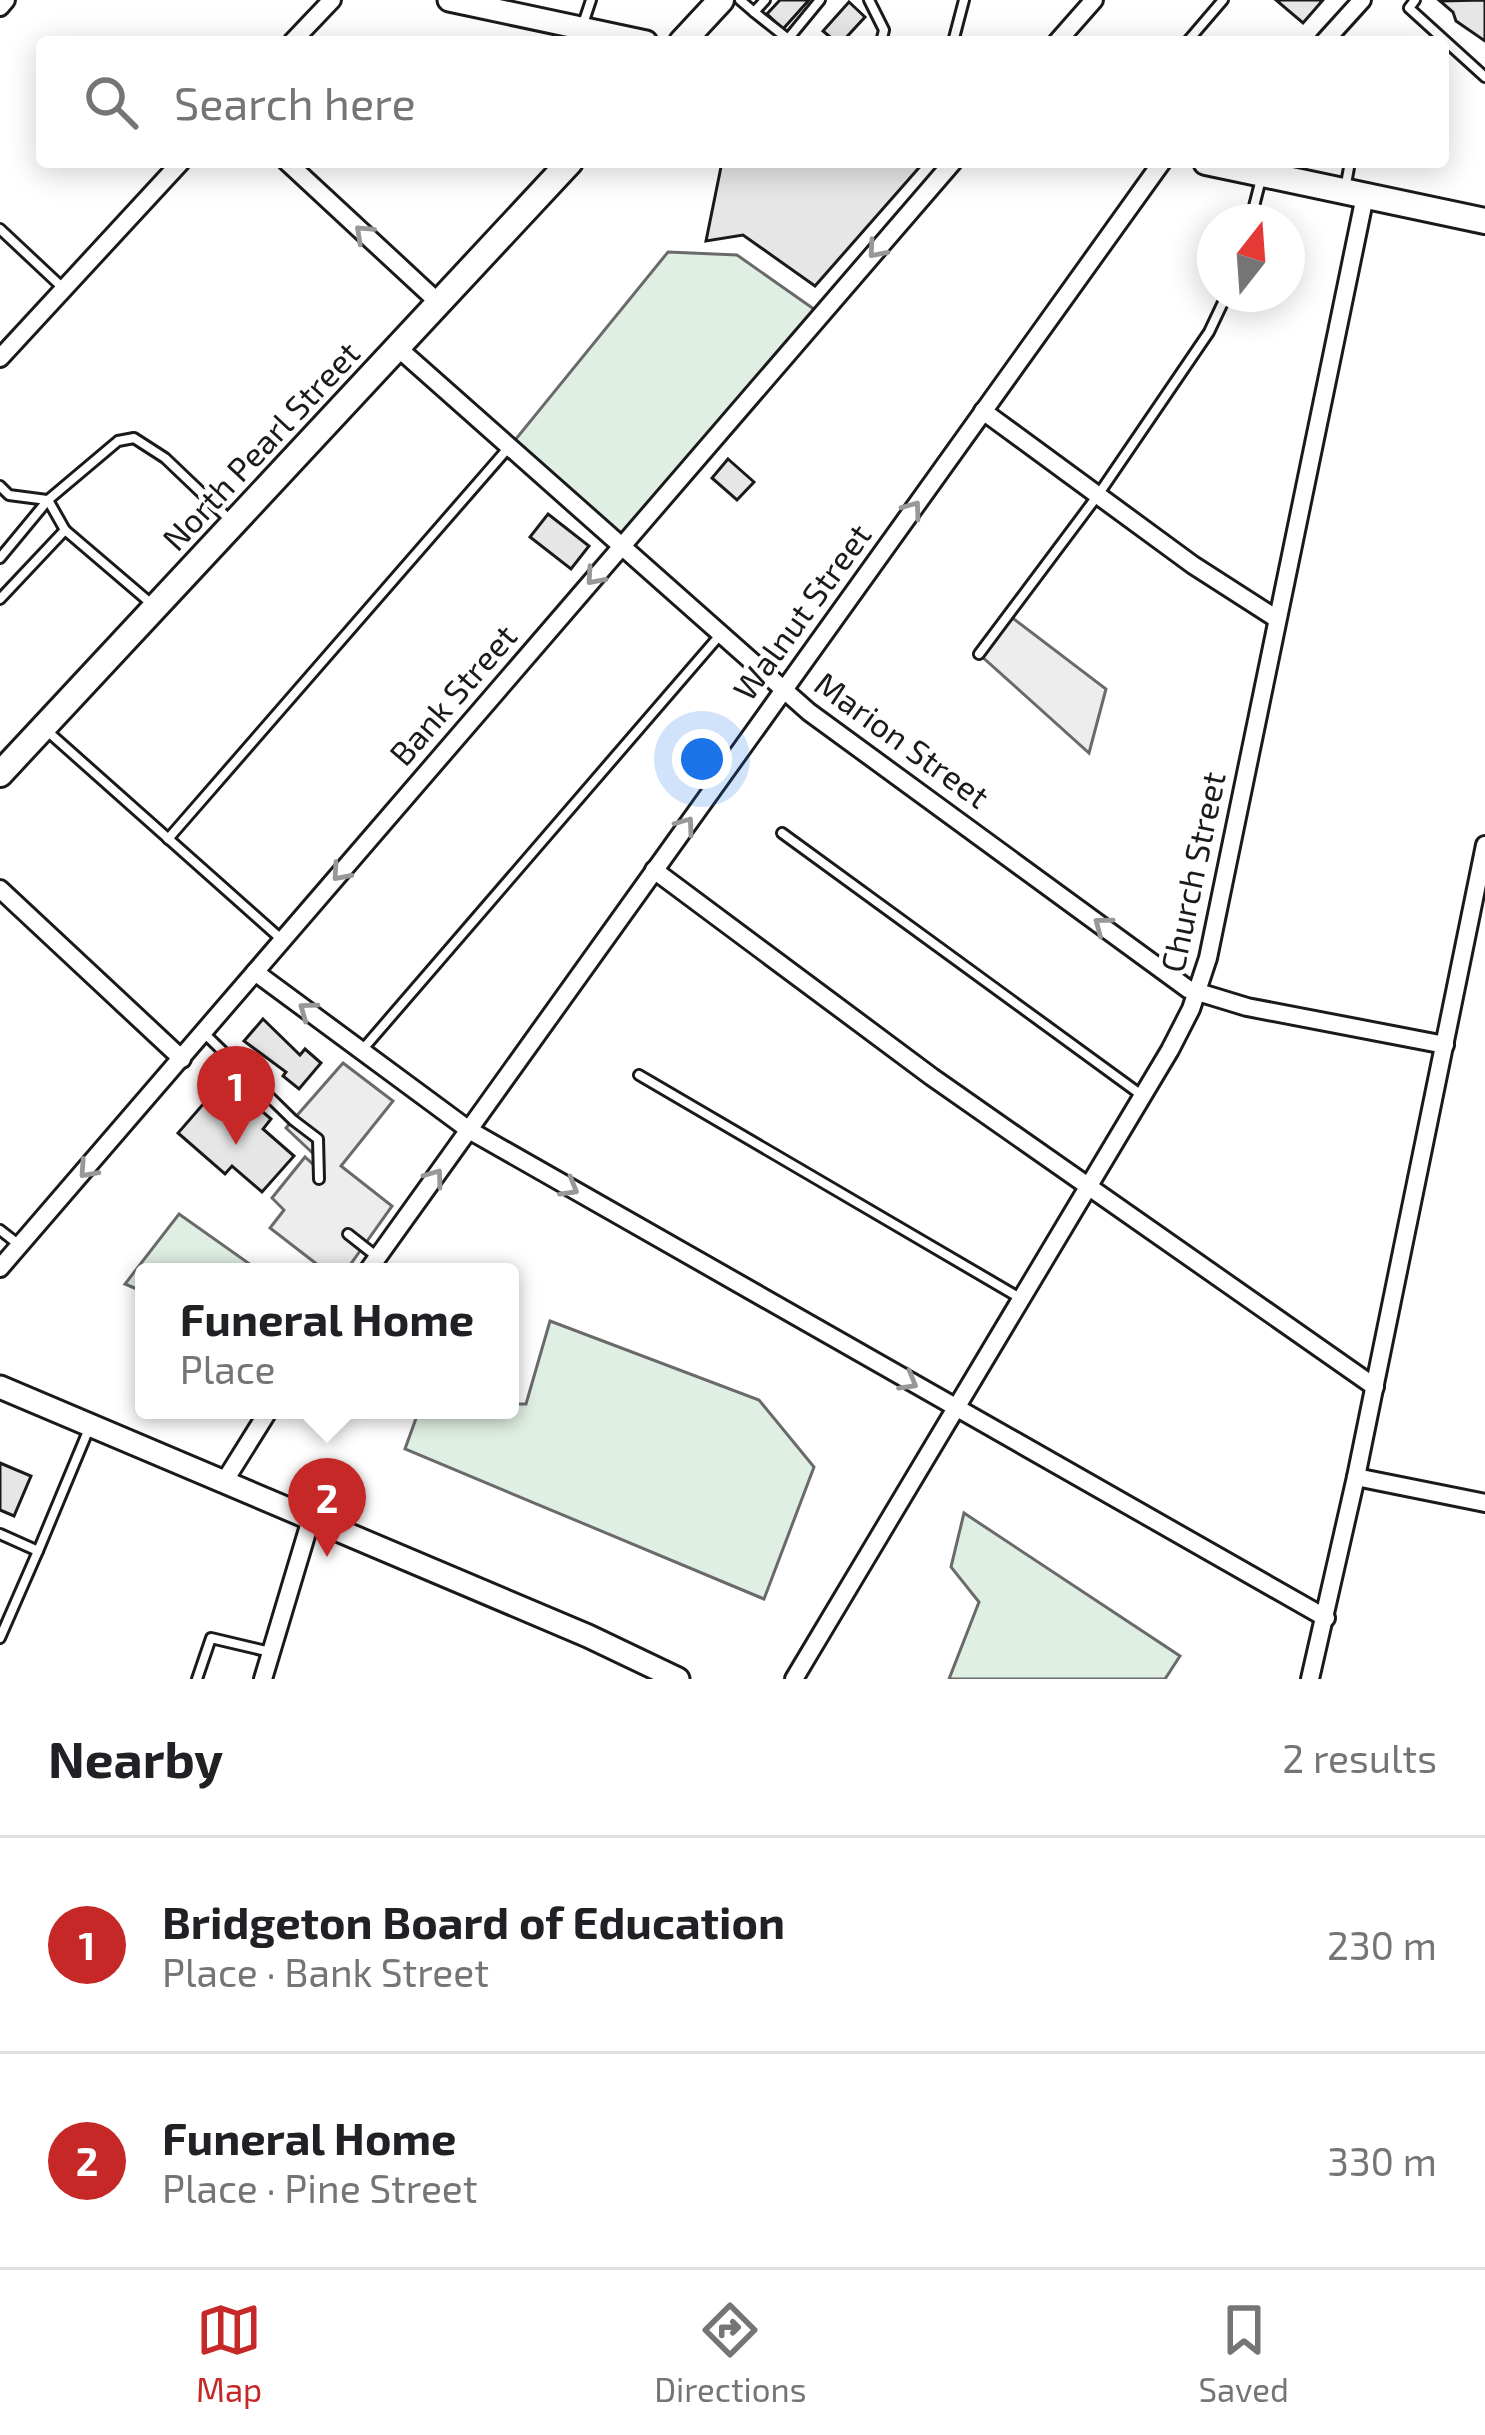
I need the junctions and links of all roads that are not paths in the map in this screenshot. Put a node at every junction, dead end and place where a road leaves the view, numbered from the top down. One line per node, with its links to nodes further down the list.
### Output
1 (6, 0): 15 (street)
2 (332, 0): 18 (street)
3 (448, 0): 17 (street)
4 (591, 0): 17 (lane)
5 (721, 0): 20 (main road)
6 (740, 0): 16 (lane)
7 (765, 0): 16 (lane)
8 (820, 0): 22 (lane)
9 (869, 0): 23 (lane)
10 (964, 0): 24 (lane)
11 (1094, 0): 25 (street)
12 (1223, 0): 26 (lane)
13 (1362, 0): 27 (street)
14 (1415, 0): 28 (lane)
15 (0, 7)
16 (754, 12): 21 (lane)
17 (581, 28): 19 (street)
18 (298, 36)
19 (618, 36)
20 (688, 36)
21 (782, 36)
22 (790, 36)
23 (882, 36)
24 (955, 36)
25 (1063, 36)
26 (1192, 36)
27 (1329, 36)
28 (1438, 36)
29 (1449, 46): 30 (lane)
30 (1485, 77)
31 (175, 168): 43 (street)
32 (293, 168): 44 (street, one-way to 32)
33 (565, 168): 44 (main road, North Pearl Street)
34 (948, 168): 55 (street, Bank Street, one-way to 55)
35 (1158, 168): 48 (street, Walnut Street)
36 (1237, 168): 38 (main road)
37 (1351, 168): 39 (lane)
38 (1262, 174): 39 (main road); 40 (lane)
39 (1355, 194): 41 (main road); 59 (street, Church Street)
40 (1254, 204)
41 (1485, 221)
42 (0, 229): 43 (lane)
43 (64, 289): 47 (street)
44 (439, 304): 46 (main road, North Pearl Street)
45 (1218, 312): 51 (lane)
46 (398, 348): 49 (street, Marion Street); 53 (main road, North Pearl Street)
47 (0, 358)
48 (983, 411): 51 (street); 62 (street, Walnut Street, one-way to 48)
49 (511, 445): 55 (street, Marion Street); 66 (lane)
50 (0, 486): 52 (lane)
51 (1098, 495): 59 (street); 61 (lane)
52 (48, 500): 53 (lane); 54 (lane); 56 (lane)
53 (234, 524): 58 (main road, North Pearl Street)
54 (65, 530): 57 (lane); 58 (lane)
55 (622, 546): 60 (street, Marion Street); 70 (street, Bank Street, one-way to 70)
56 (0, 558)
57 (0, 599)
58 (155, 608): 63 (main road, North Pearl Street)
59 (1277, 619): 72 (street, Church Street)
60 (720, 635): 62 (street, Marion Street); 75 (lane)
61 (979, 654)
62 (783, 690): 68 (street, Walnut Street, one-way to 62); 72 (street, Marion Street, one-way to 62)
63 (44, 728): 64 (main road, North Pearl Street); 66 (lane)
64 (0, 774)
65 (782, 833): 78 (lane)
66 (169, 839): 70 (lane)
67 (1485, 845): 74 (street)
68 (654, 870): 79 (street, Walnut Street); 81 (street)
69 (0, 889): 76 (street)
70 (282, 940): 71 (street, Bank Street)
71 (254, 972): 73 (street, Bank Street); 75 (street, one-way to 71)
72 (1197, 993): 74 (street, Marion Street); 78 (street, Church Street)
73 (203, 1032): 76 (street, Bank Street); 80 (lane)
74 (1444, 1045): 90 (street)
75 (362, 1051): 79 (street)
76 (182, 1059): 84 (street, Bank Street, one-way to 84)
77 (639, 1076): 88 (lane)
78 (1143, 1096): 81 (street, Church Street)
79 (469, 1130): 86 (street, Walnut Street, one-way to 79); 91 (street, one-way to 91)
80 (319, 1179)
81 (1089, 1187): 88 (street, Church Street); 90 (street)
82 (0, 1229): 84 (lane)
83 (347, 1234): 85 (lane)
84 (19, 1245): 87 (street, Bank Street)
85 (371, 1263)
86 (373, 1263)
87 (0, 1268)
88 (1021, 1299): 91 (street, Church Street)
89 (0, 1387): 93 (street)
90 (1375, 1387): 94 (street)
91 (955, 1408): 100 (street); 106 (street, Church Street)
92 (263, 1419): 95 (street)
93 (91, 1425): 95 (street); 99 (lane)
94 (1356, 1478): 96 (street); 100 (street)
95 (224, 1482): 97 (street)
96 (1485, 1503)
97 (310, 1519): 102 (street); 105 (street)
98 (0, 1534): 99 (lane)
99 (38, 1551): 101 (lane)
100 (1326, 1618): 107 (street)
101 (0, 1638)
102 (271, 1652): 103 (lane); 104 (street)
103 (197, 1679)
104 (263, 1679)
105 (678, 1679)
106 (794, 1679)
107 (1310, 1679)

